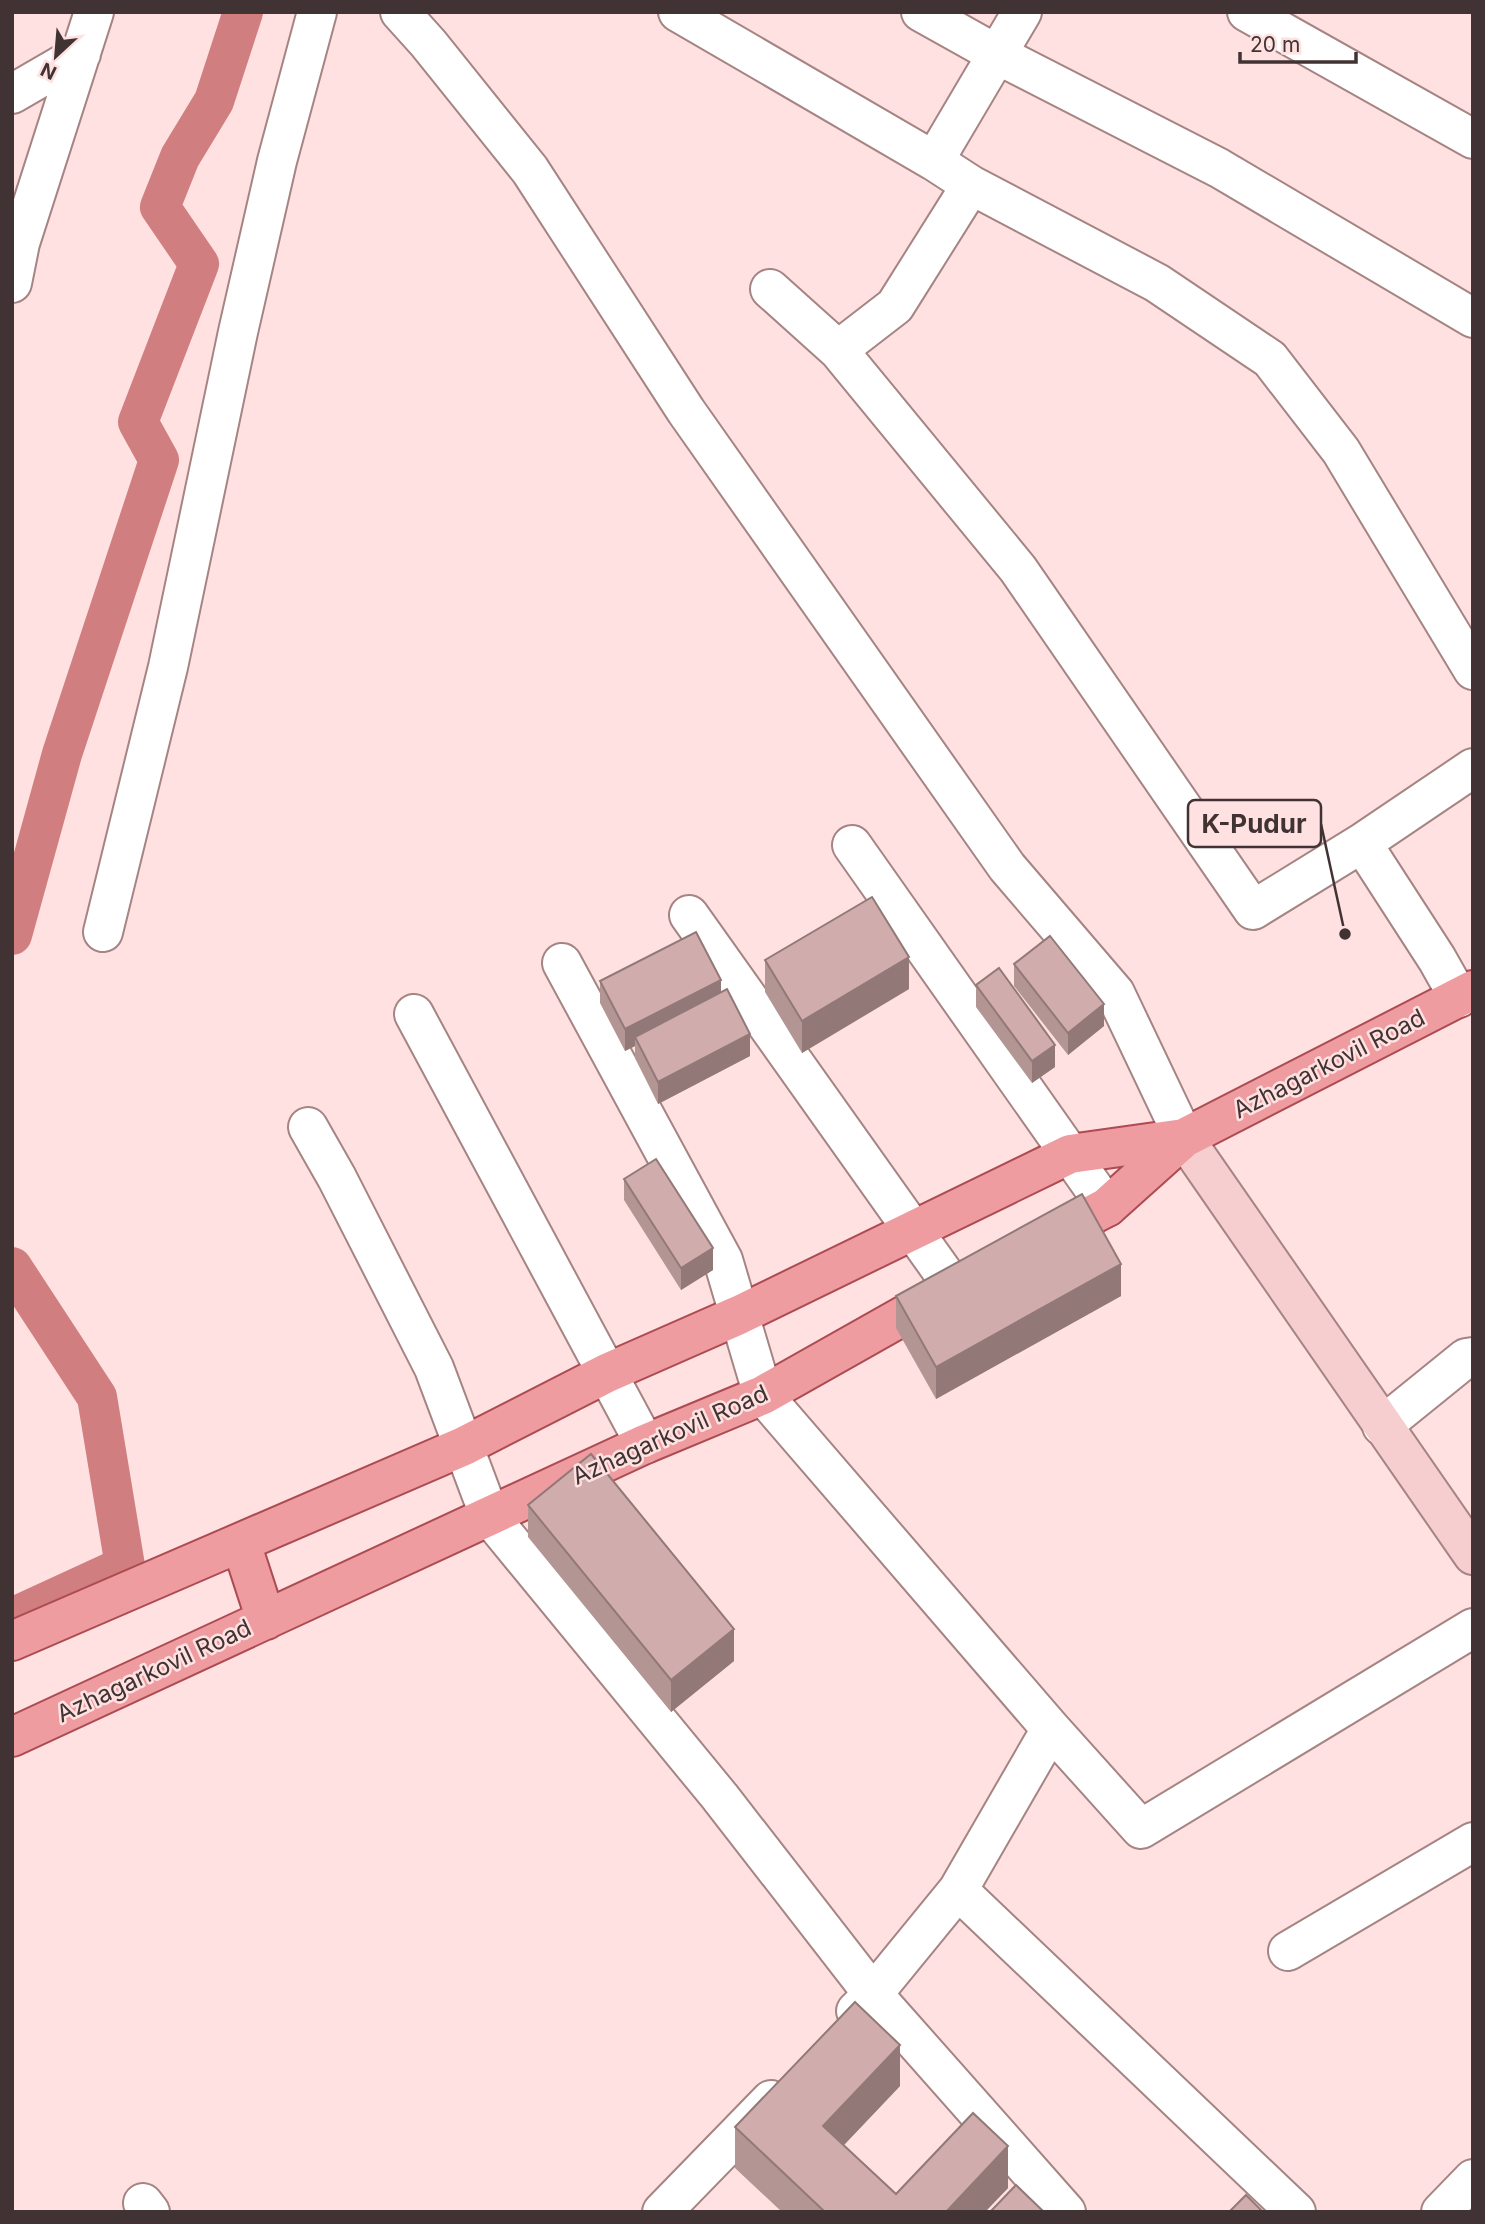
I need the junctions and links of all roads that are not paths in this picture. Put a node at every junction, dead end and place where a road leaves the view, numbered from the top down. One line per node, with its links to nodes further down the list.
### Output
1 (94, 12): 8 (street)
2 (317, 12): 24 (street)
3 (400, 12): 29 (street)
4 (678, 12): 12 (street)
5 (921, 12): 9 (street)
6 (1022, 12): 9 (street)
7 (1247, 12): 11 (street)
8 (81, 54): 10 (street); 14 (street)
9 (998, 55): 12 (street); 17 (street)
10 (12, 94)
11 (1473, 139)
12 (934, 162): 13 (street)
13 (971, 185): 18 (street); 19 (street)
14 (16, 236): 15 (street)
15 (12, 284)
16 (770, 289): 18 (street)
17 (1473, 318)
18 (838, 351): 21 (street)
19 (1473, 670)
20 (1473, 768): 21 (street)
21 (1362, 843): 26 (street)
22 (852, 845): 30 (street)
23 (689, 915): 32 (street)
24 (103, 932)
25 (562, 963): 34 (street)
26 (1466, 994): 29 (main road, Azhagarkovil Road)
27 (414, 1014): 36 (street)
28 (308, 1128): 40 (street)
29 (1184, 1138): 30 (main road, Azhagarkovil Road); 31 (main road, Azhagarkovil Road); 38 (street)
30 (1070, 1154): 31 (street); 32 (main road, Azhagarkovil Road)
31 (1107, 1207): 33 (main road, Azhagarkovil Road)
32 (914, 1231): 33 (street); 34 (main road, Azhagarkovil Road)
33 (954, 1288): 37 (main road, Azhagarkovil Road)
34 (739, 1315): 36 (main road, Azhagarkovil Road); 37 (street)
35 (1473, 1357): 38 (street)
36 (607, 1373): 39 (street); 40 (main road, Azhagarkovil Road)
37 (763, 1395): 39 (main road, Azhagarkovil Road); 47 (street)
38 (1382, 1426): 43 (street)
39 (645, 1444): 41 (main road, Azhagarkovil Road)
40 (464, 1446): 41 (street); 42 (main road, Azhagarkovil Road)
41 (490, 1517): 44 (main road, Azhagarkovil Road); 52 (street)
42 (241, 1544): 44 (main road); 46 (main road, Azhagarkovil Road)
43 (1473, 1555)
44 (266, 1620): 48 (main road, Azhagarkovil Road)
45 (1473, 1628): 47 (street)
46 (12, 1641)
47 (1051, 1729): 50 (street)
48 (12, 1737)
49 (1473, 1842): 51 (street)
50 (958, 1890): 52 (street); 58 (street)
51 (1288, 1951)
52 (873, 1994): 53 (street); 57 (street)
53 (835, 2034)
54 (796, 2073): 56 (street)
55 (1473, 2179): 59 (street)
56 (663, 2212)
57 (1066, 2212)
58 (1296, 2212)
59 (1441, 2212)

